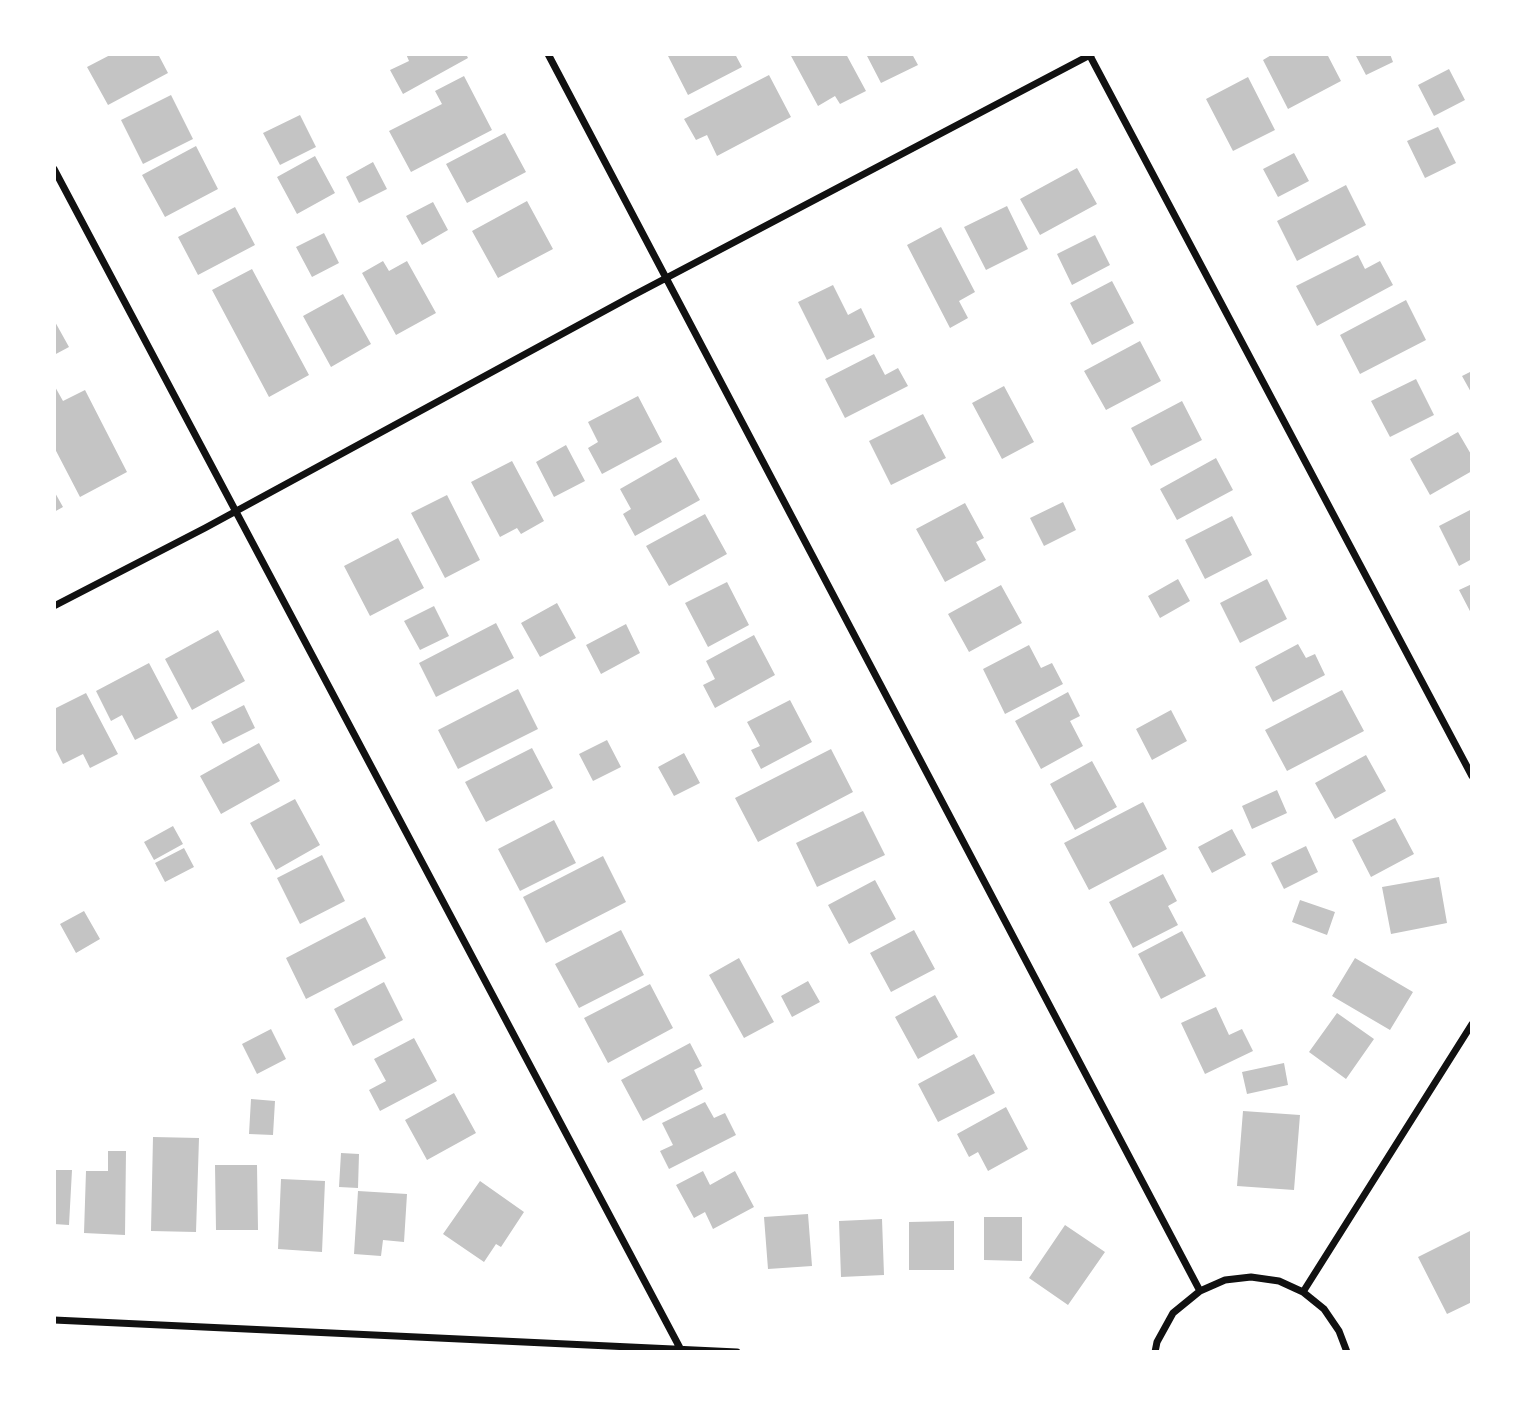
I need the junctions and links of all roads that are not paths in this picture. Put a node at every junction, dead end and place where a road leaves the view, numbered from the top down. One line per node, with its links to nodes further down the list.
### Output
1 (548, 54): 4 (street)
2 (1090, 55): 4 (street); 7 (street)
3 (54, 169): 5 (street)
4 (666, 279): 5 (street); 9 (street)
5 (235, 511): 6 (street); 12 (street)
6 (54, 606)
7 (1472, 776)
8 (1472, 1024): 10 (street)
9 (1200, 1291): 10 (street); 15 (street)
10 (1303, 1292): 16 (street)
11 (54, 1320): 12 (street)
12 (680, 1348): 13 (street)
13 (690, 1350): 14 (street)
14 (737, 1352)
15 (1155, 1352)
16 (1347, 1352)

